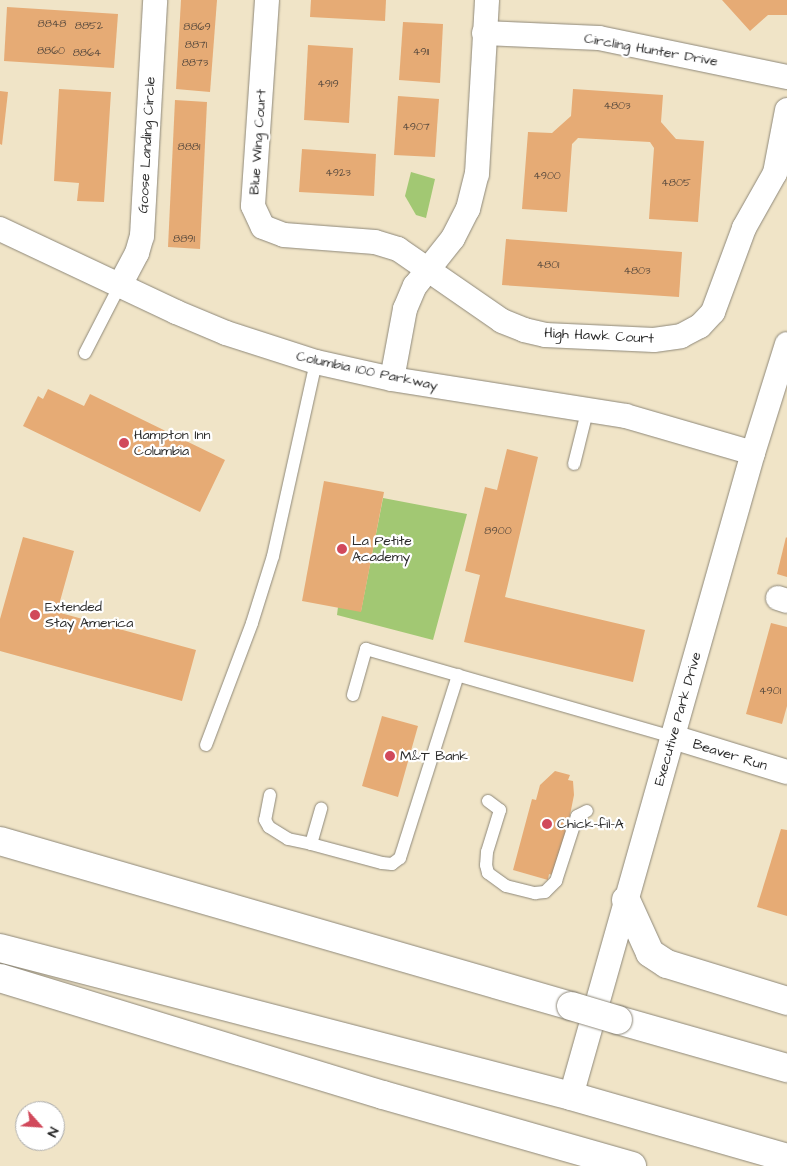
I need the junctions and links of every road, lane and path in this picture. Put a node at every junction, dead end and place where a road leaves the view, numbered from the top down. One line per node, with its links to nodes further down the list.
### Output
1 (155, 0): 9 (street, Goose Landing Circle)
2 (267, 0): 8 (street, Blue Wing Court)
3 (487, 0): 4 (street)
4 (484, 33): 5 (street, Circling Hunter Drive); 8 (street)
5 (787, 77)
6 (787, 110): 8 (street, High Hawk Court)
7 (0, 229): 9 (street, Columbia 100 Parkway)
8 (428, 269): 13 (street)
9 (120, 285): 11 (lane); 12 (street, Columbia 100 Parkway)
10 (787, 344): 15 (street, Executive Park Drive)
11 (85, 353)
12 (316, 362): 13 (street, Columbia 100 Parkway); 20 (lane)
13 (392, 379): 14 (street, Columbia 100 Parkway)
14 (588, 408): 15 (street, Columbia 100 Parkway); 16 (lane)
15 (753, 453): 19 (street, Executive Park Drive)
16 (574, 464)
17 (458, 675): 18 (lane); 19 (lane); 27 (lane)
18 (353, 695)
19 (673, 737): 21 (street, Beaver Run); 28 (street, Executive Park Drive)
20 (206, 745)
21 (787, 772)
22 (270, 795): 27 (lane)
23 (488, 801): 25 (lane)
24 (321, 808): 27 (lane)
25 (587, 811)
26 (0, 841): 32 (highway, bridge)
27 (311, 844)
28 (626, 900): 31 (highway); 33 (street, Executive Park Drive)
29 (0, 948): 33 (highway)
30 (0, 978): 35 (highway)
31 (787, 1001)
32 (787, 1068)
33 (571, 1096): 34 (highway)
34 (787, 1158)
35 (632, 1166)

